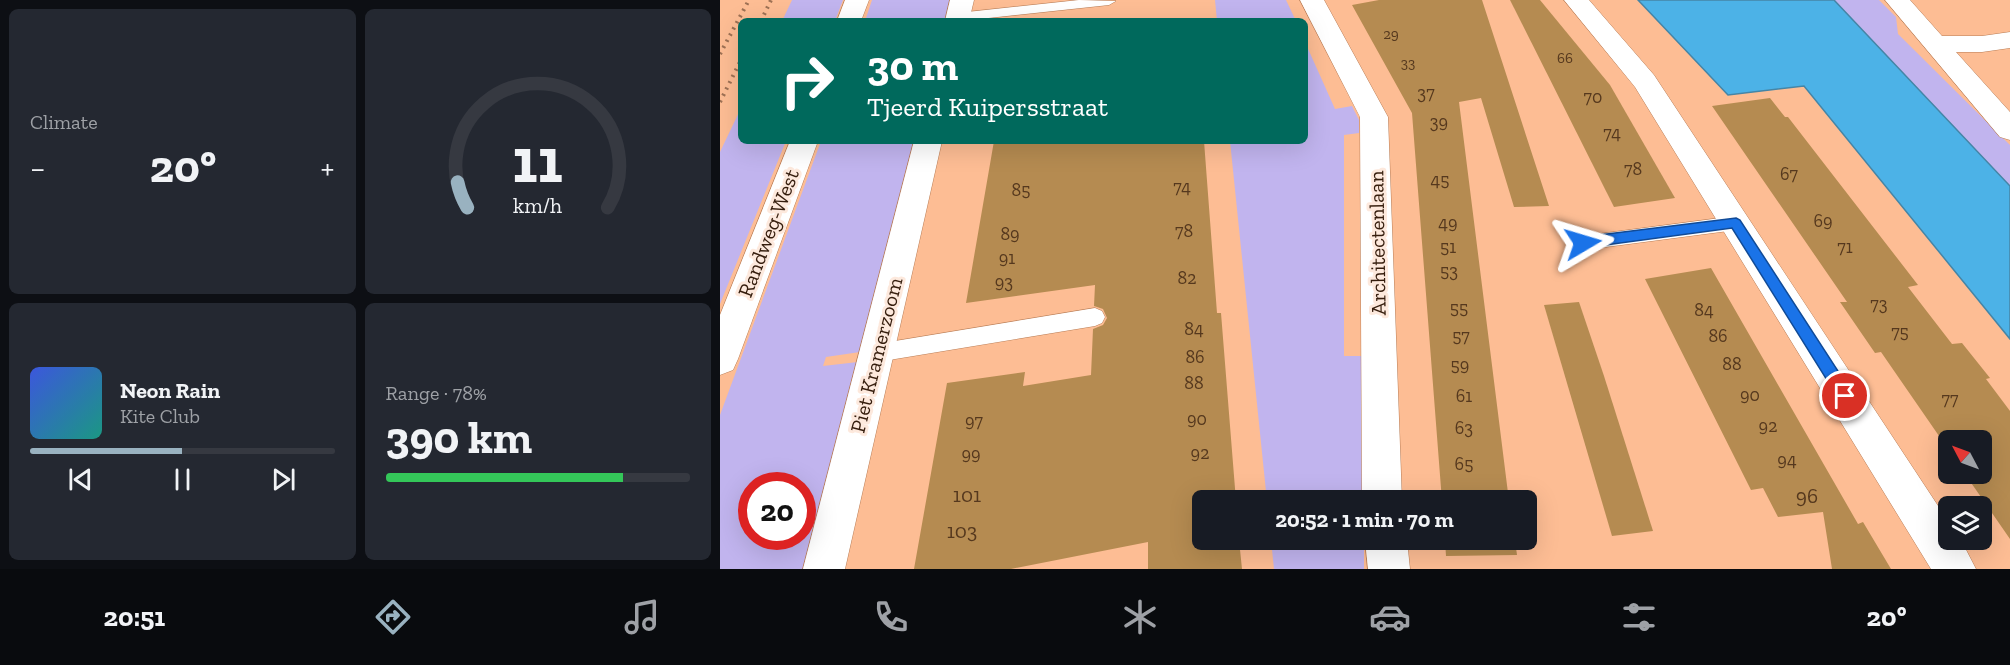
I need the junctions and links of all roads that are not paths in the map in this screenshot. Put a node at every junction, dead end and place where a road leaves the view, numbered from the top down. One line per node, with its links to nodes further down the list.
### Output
1 (857, 0): 7 (street)
2 (1312, 0): 18 (street, Architectenlaan)
3 (1576, 0): 13 (street)
4 (1897, 0): 9 (street)
5 (1109, 1): 6 (lane)
6 (959, 13)
7 (850, 18)
8 (2010, 40): 9 (street)
9 (1936, 44): 10 (street)
10 (2010, 130)
11 (803, 144): 17 (street, Randweg-West)
12 (927, 144): 16 (street, Piet Kramerzoom)
13 (1736, 223): 14 (lane); 22 (street)
14 (1583, 243)
15 (1095, 317): 16 (lane)
16 (877, 353): 20 (street, Piet Kramerzoom)
17 (720, 359)
18 (1382, 490)
19 (1387, 550): 21 (street)
20 (824, 569)
21 (1389, 569)
22 (1955, 569)

